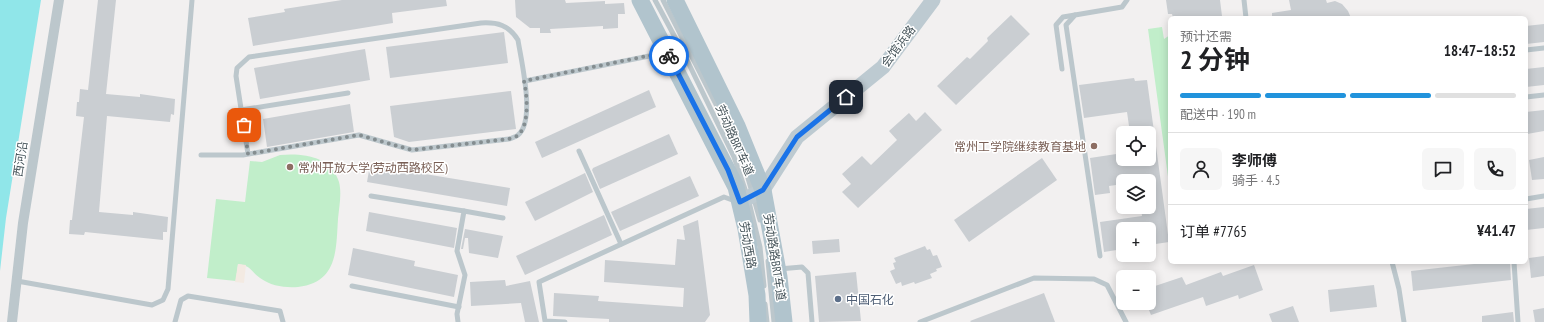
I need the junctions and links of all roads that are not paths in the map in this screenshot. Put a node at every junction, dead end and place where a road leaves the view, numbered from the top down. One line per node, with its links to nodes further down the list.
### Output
1 (59, 0): 35 (street, 西河沿)
2 (192, 0): 35 (lane)
3 (640, 0): 14 (main road, 劳动西路)
4 (655, 0): 25 (lane, 劳动路BRT车道)
5 (663, 0): 25 (lane, 劳动路路BRT车道)
6 (675, 0): 25 (main road, 劳动西路)
7 (933, 0): 25 (street, 会馆浜路)
8 (1126, 0): 10 (lane)
9 (1244, 0): 11 (lane)
10 (1075, 15): 15 (lane); 31 (lane)
11 (1246, 16)
12 (1544, 48): 13 (lane)
13 (1528, 50)
14 (667, 52): 16 (lane); 25 (main road, 劳动西路)
15 (1062, 69)
16 (524, 81): 20 (lane); 22 (lane)
17 (348, 93): 20 (lane)
18 (1544, 95): 19 (lane)
19 (1528, 98)
20 (241, 110): 22 (lane)
21 (579, 152): 30 (lane)
22 (248, 154): 23 (lane)
23 (201, 155)
24 (371, 196): 28 (lane)
25 (751, 196): 30 (lane); 34 (main road, 劳动西路); 43 (main road, 劳动西路); 44 (lane, 劳动路BRT车道); 45 (lane, 劳动路路BRT车道)
26 (1544, 196): 27 (lane)
27 (1528, 199)
28 (464, 211): 29 (lane); 37 (lane)
29 (503, 218)
30 (621, 244): 42 (lane)
31 (1100, 256)
32 (1393, 264): 50 (lane)
33 (1514, 264): 51 (lane)
34 (778, 270): 46 (main road, 劳动西路); 47 (lane)
35 (17, 281): 38 (street, 西河沿)
36 (352, 286): 37 (lane)
37 (459, 307): 41 (lane)
38 (12, 322)
39 (175, 322): 40 (lane)
40 (283, 322)
41 (458, 322)
42 (565, 322)
43 (758, 322)
44 (767, 322)
45 (774, 322)
46 (784, 322)
47 (812, 322)
48 (920, 322): 49 (lane)
49 (1126, 322)
50 (1404, 322)
51 (1518, 322)

